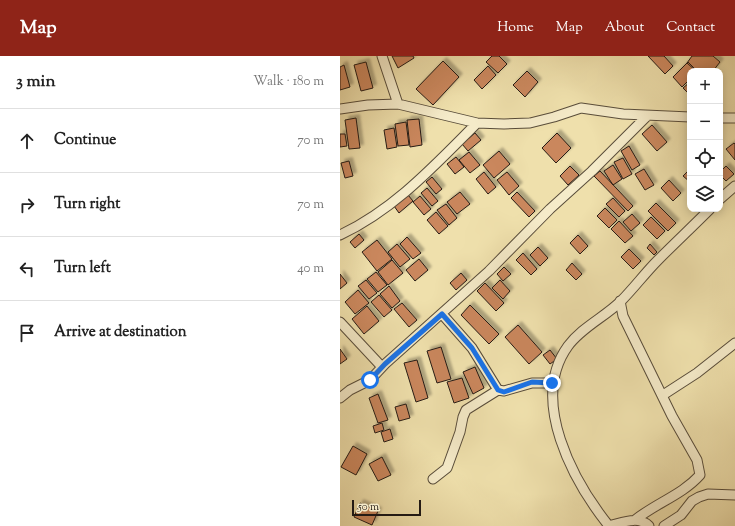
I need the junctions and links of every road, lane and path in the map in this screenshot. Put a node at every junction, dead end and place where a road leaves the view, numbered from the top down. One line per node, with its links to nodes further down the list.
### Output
1 (382, 56): 2 (street)
2 (398, 104): 3 (street); 8 (street)
3 (340, 109)
4 (647, 116): 5 (street); 8 (street); 14 (street)
5 (687, 117)
6 (723, 118): 7 (street)
7 (735, 118)
8 (477, 123): 12 (street)
9 (735, 186): 10 (street)
10 (723, 196)
11 (707, 212): 13 (street)
12 (340, 235)
13 (620, 301): 18 (street); 20 (street)
14 (442, 314): 17 (street); 19 (street)
15 (340, 322): 17 (street)
16 (735, 343): 20 (street)
17 (382, 367): 21 (street)
18 (552, 383): 19 (street); 25 (street)
19 (498, 390): 22 (street)
20 (663, 395): 24 (street)
21 (340, 398)
22 (433, 479)
23 (735, 495): 27 (street)
24 (635, 520): 25 (street); 26 (street)
25 (608, 526)
26 (649, 526)
27 (664, 526)

